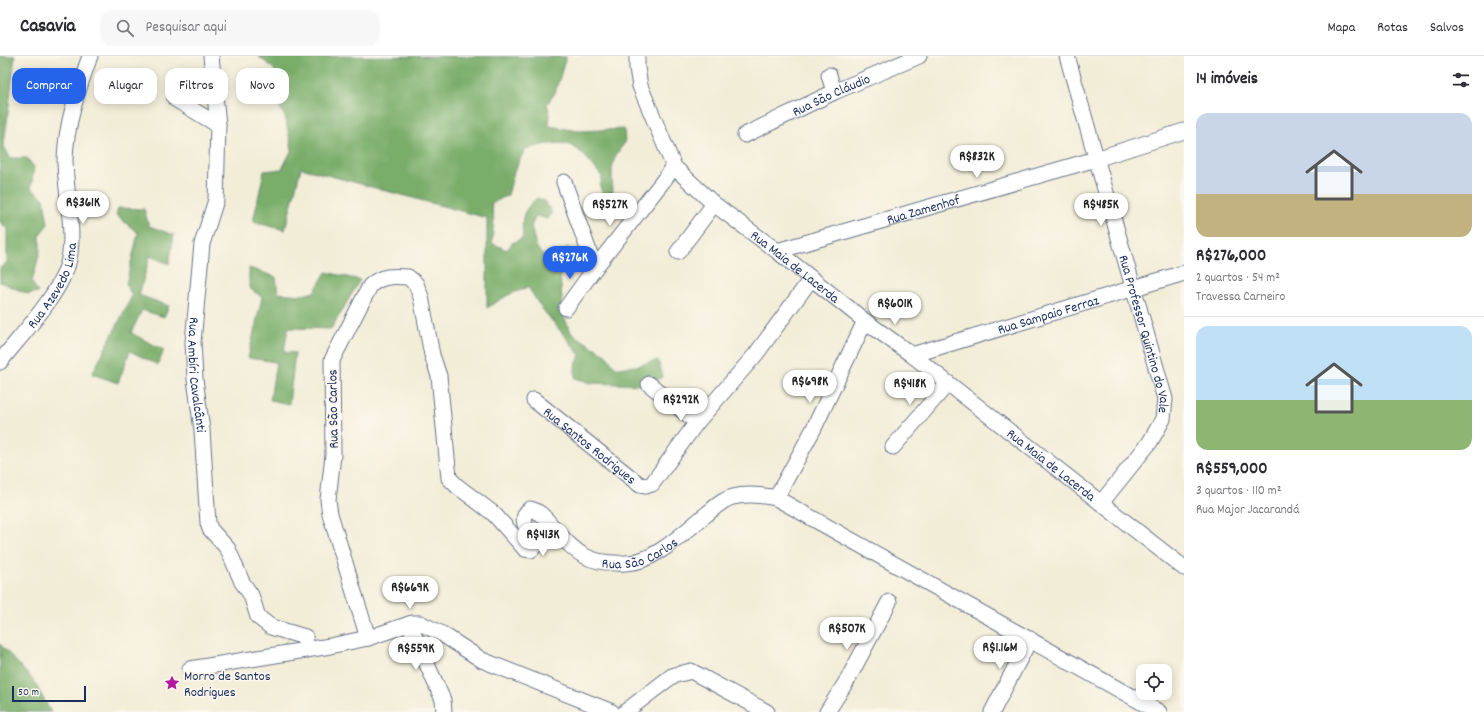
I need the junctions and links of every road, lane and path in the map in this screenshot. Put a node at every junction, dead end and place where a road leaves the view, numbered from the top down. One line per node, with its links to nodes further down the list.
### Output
1 (90, 56): 25 (street, Rua Azevedo Lima)
2 (211, 56): 9 (street, Rua Ambíri Cavalcânti)
3 (638, 56): 13 (street, Rua Maia de Lacerda)
4 (919, 56): 7 (street, Rua São Cláudio)
5 (1067, 56): 12 (street, Rua Professor Quintino do Vale)
6 (829, 75): 7 (street)
7 (834, 92): 11 (street, Rua São Cláudio)
8 (183, 104): 9 (street)
9 (218, 125): 38 (street, Rua Ambíri Cavalcânti)
10 (1184, 131): 12 (street, Rua Zamenhof)
11 (745, 135)
12 (1096, 159): 16 (street, Rua Zamenhof); 21 (street, Rua Professor Quintino do Vale)
13 (674, 167): 15 (street, Rua Maia de Lacerda); 18 (street)
14 (564, 182): 18 (street)
15 (714, 204): 16 (street, Rua Maia de Lacerda); 17 (street)
16 (777, 251): 20 (street, Rua Maia de Lacerda)
17 (678, 252)
18 (595, 268): 22 (street)
19 (1184, 273): 21 (street, Rua Sampaio Ferraz)
20 (811, 279): 23 (street, Rua Maia de Lacerda); 29 (street, Rua Santos Rodrigues)
21 (1133, 287): 24 (street, Rua Sampaio Ferraz); 32 (street, Rua Professor Quintino do Vale)
22 (566, 308)
23 (865, 321): 24 (street, Rua Maia de Lacerda); 31 (street)
24 (912, 355): 26 (street, Rua Maia de Lacerda)
25 (0, 362)
26 (948, 383): 30 (street); 32 (street, Rua Maia de Lacerda)
27 (649, 384): 29 (street)
28 (534, 400): 29 (street, Rua Santos Rodrigues)
29 (697, 422)
30 (893, 447)
31 (776, 498): 36 (street, Rua São Carlos); 37 (street, Rua São Carlos)
32 (1101, 503): 33 (street, Rua Maia de Lacerda)
33 (1184, 568)
34 (889, 602): 44 (street)
35 (409, 624): 36 (street); 40 (street); 41 (street)
36 (368, 638): 38 (street)
37 (1030, 639): 45 (street); 46 (street, Rua São Carlos)
38 (307, 650): 39 (street)
39 (190, 669)
40 (444, 712)
41 (612, 712)
42 (625, 712): 43 (street)
43 (767, 712)
44 (827, 712)
45 (992, 712)
46 (1159, 712)

